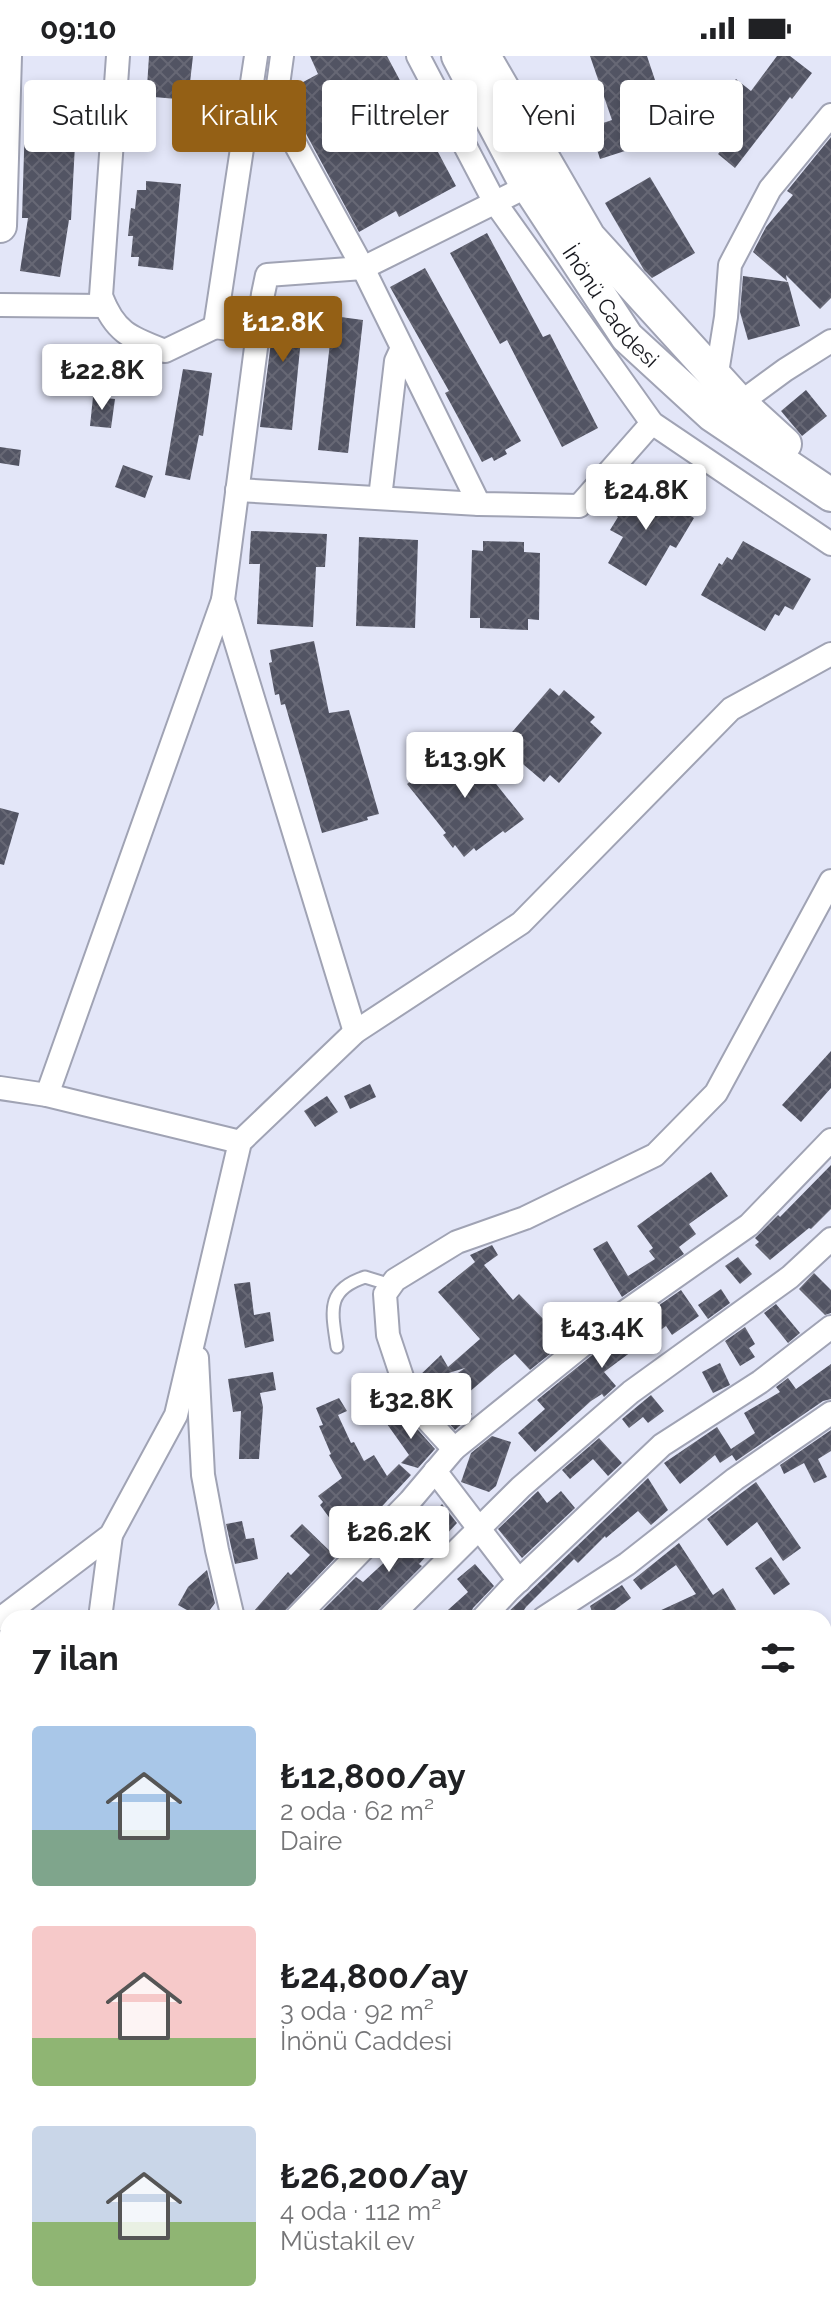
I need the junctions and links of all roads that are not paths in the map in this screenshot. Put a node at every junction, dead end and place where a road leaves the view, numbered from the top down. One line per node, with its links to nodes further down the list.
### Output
1 (5, 56): 9 (main road)
2 (118, 56): 15 (street)
3 (256, 56): 16 (street)
4 (282, 56): 13 (street)
5 (418, 56): 11 (street)
6 (458, 56): 10 (main road, İnönü Caddesi)
7 (484, 56): 20 (main road, İnönü Caddesi)
8 (831, 115): 20 (street)
9 (1, 126): 12 (main road)
10 (528, 186): 11 (street); 21 (main road, İnönü Caddesi)
11 (494, 201): 13 (street); 22 (street)
12 (0, 226)
13 (363, 268): 17 (street); 19 (street)
14 (0, 305): 15 (street)
15 (105, 306): 16 (street)
16 (215, 327): 17 (street)
17 (257, 333): 24 (street)
18 (831, 341): 21 (street)
19 (402, 348): 26 (street); 27 (street)
20 (716, 377): 21 (main road, İnönü Caddesi)
21 (726, 409): 23 (main road, İnönü Caddesi); 25 (main road, İnönü Caddesi)
22 (652, 423): 27 (street); 28 (street)
23 (831, 487)
24 (237, 490): 26 (street); 29 (street)
25 (831, 495)
26 (380, 498): 27 (street)
27 (479, 504)
28 (831, 544)
29 (223, 600): 32 (street); 34 (street)
30 (831, 654): 32 (street)
31 (831, 881): 38 (street)
32 (355, 1032): 36 (street)
33 (0, 1088): 34 (street)
34 (47, 1095): 36 (street)
35 (831, 1141): 43 (street)
36 (240, 1142): 40 (street)
37 (831, 1239): 45 (street)
38 (391, 1285): 41 (lane); 43 (street)
39 (831, 1327): 47 (street)
40 (196, 1335): 46 (street); 50 (street)
41 (337, 1347)
42 (831, 1413): 54 (street)
43 (454, 1449): 44 (street)
44 (435, 1471): 45 (street); 51 (street)
45 (480, 1528): 47 (street); 52 (street)
46 (111, 1535): 48 (street); 49 (street)
47 (519, 1581): 53 (street)
48 (12, 1610)
49 (101, 1610)
50 (231, 1610)
51 (304, 1610)
52 (397, 1610)
53 (491, 1610)
54 (556, 1610)

